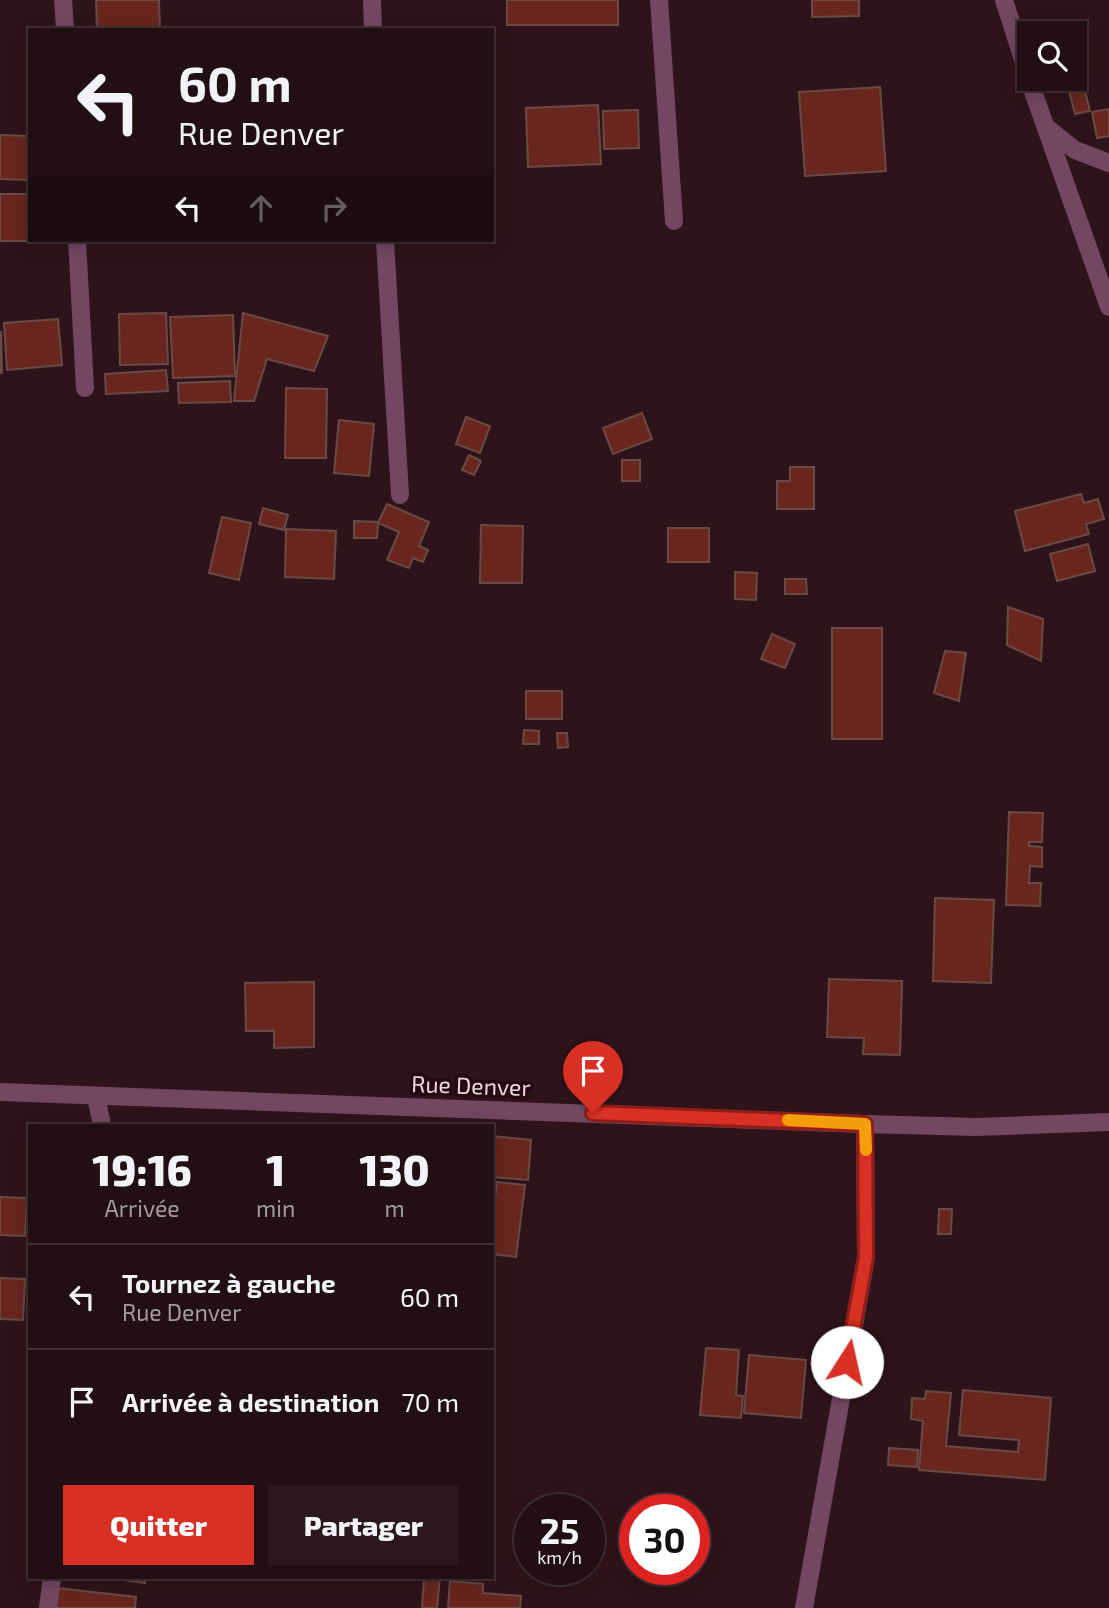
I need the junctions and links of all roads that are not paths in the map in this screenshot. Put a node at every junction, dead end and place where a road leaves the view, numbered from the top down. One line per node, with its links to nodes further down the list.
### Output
1 (63, 0): 5 (street)
2 (372, 0): 6 (street)
3 (659, 0): 9 (street)
4 (1004, 0): 7 (street)
5 (65, 28)
6 (373, 28)
7 (1045, 126): 8 (street); 12 (street)
8 (1109, 163)
9 (674, 221)
10 (77, 242): 13 (street)
11 (385, 242): 14 (street)
12 (1109, 307)
13 (85, 388)
14 (400, 495)
15 (0, 1092): 16 (street, Rue Denver)
16 (96, 1097): 18 (street); 19 (street, Rue Denver)
17 (1109, 1122): 19 (street, Rue Denver)
18 (102, 1124)
19 (865, 1124): 22 (street)
20 (52, 1579): 21 (street)
21 (48, 1608)
22 (804, 1608)

